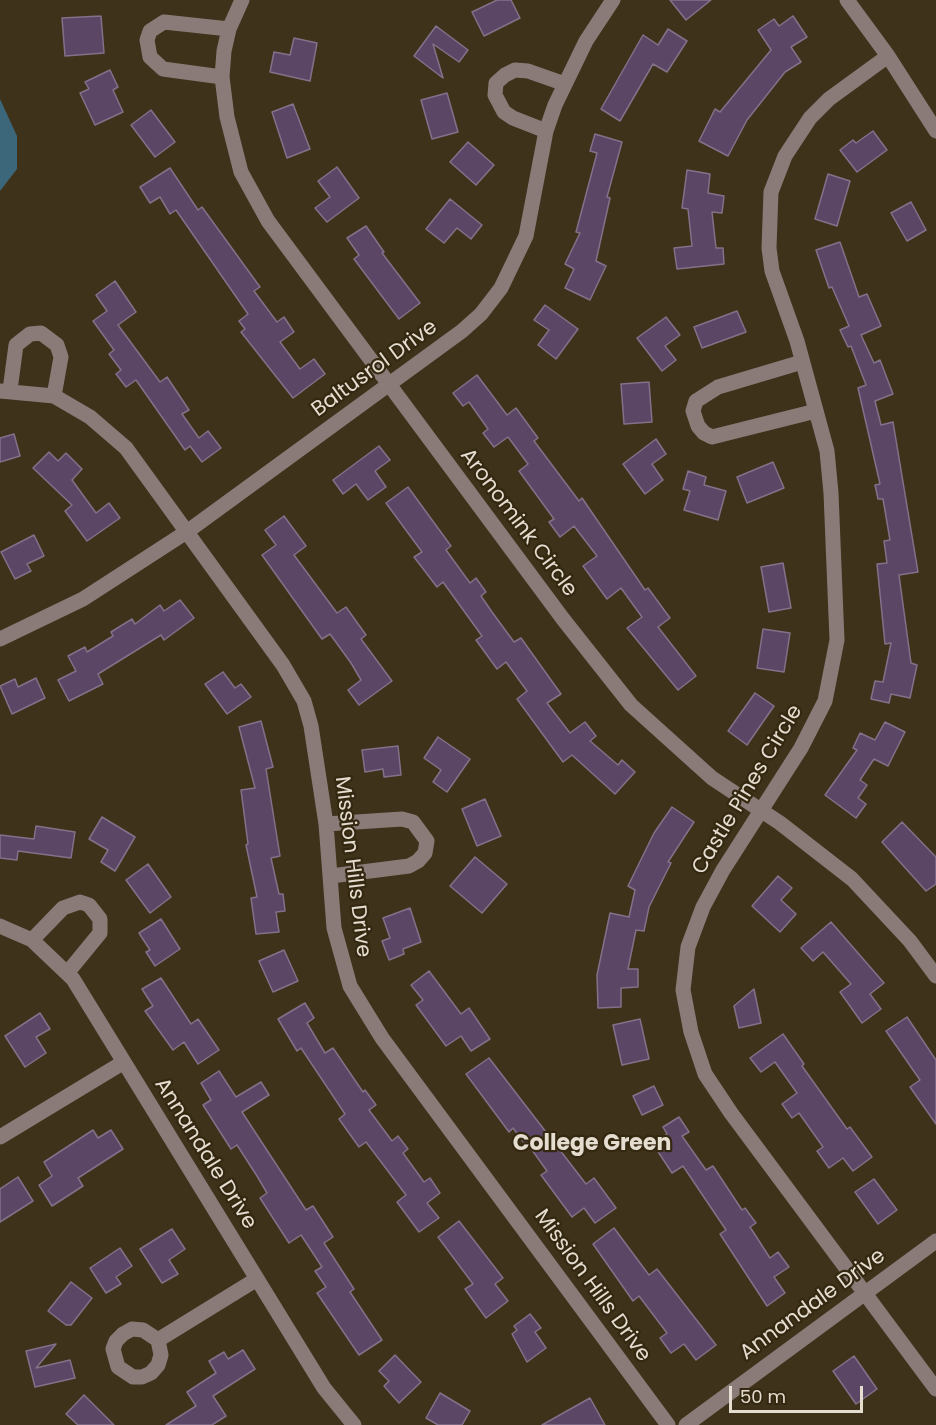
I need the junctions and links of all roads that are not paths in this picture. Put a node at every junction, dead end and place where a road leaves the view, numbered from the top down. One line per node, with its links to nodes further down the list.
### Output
1 (242, 0): 4 (street, Aronomink Circle)
2 (613, 0): 7 (street, Baltusrol Drive)
3 (847, 0): 5 (street)
4 (229, 29): 6 (street, Aronomink Circle); 6 (street)
5 (888, 56): 9 (street); 10 (street, Castle Pines Circle)
6 (222, 77): 11 (street, Aronomink Circle)
7 (565, 84): 8 (street, Baltusrol Drive); 8 (street)
8 (546, 131): 11 (street, Baltusrol Drive)
9 (936, 131)
10 (802, 362): 14 (street, Castle Pines Circle); 14 (street)
11 (390, 384): 15 (street, Baltusrol Drive); 17 (street, Aronomink Circle)
12 (5, 390): 13 (street, Mission Hills Drive); 13 (street)
13 (54, 396): 15 (street, Mission Hills Drive)
14 (816, 411): 17 (street, Castle Pines Circle)
15 (188, 531): 16 (street, Baltusrol Drive); 18 (street, Mission Hills Drive)
16 (0, 639)
17 (762, 810): 23 (street, Aronomink Circle); 28 (street, Castle Pines Circle)
18 (326, 824): 19 (street, Mission Hills Drive); 19 (street)
19 (331, 876): 32 (street, Mission Hills Drive)
20 (0, 926): 21 (street, Annandale Drive)
21 (32, 940): 22 (street, Annandale Drive); 22 (street)
22 (68, 972): 24 (street, Annandale Drive)
23 (936, 976)
24 (124, 1062): 25 (street); 27 (street, Annandale Drive)
25 (0, 1137)
26 (936, 1240): 28 (street, Annandale Drive)
27 (257, 1279): 29 (street); 31 (street, Annandale Drive)
28 (865, 1292): 30 (street, Castle Pines Circle); 33 (street, Annandale Drive)
29 (158, 1340)
30 (936, 1389)
31 (354, 1425)
32 (668, 1425)
33 (686, 1425)

